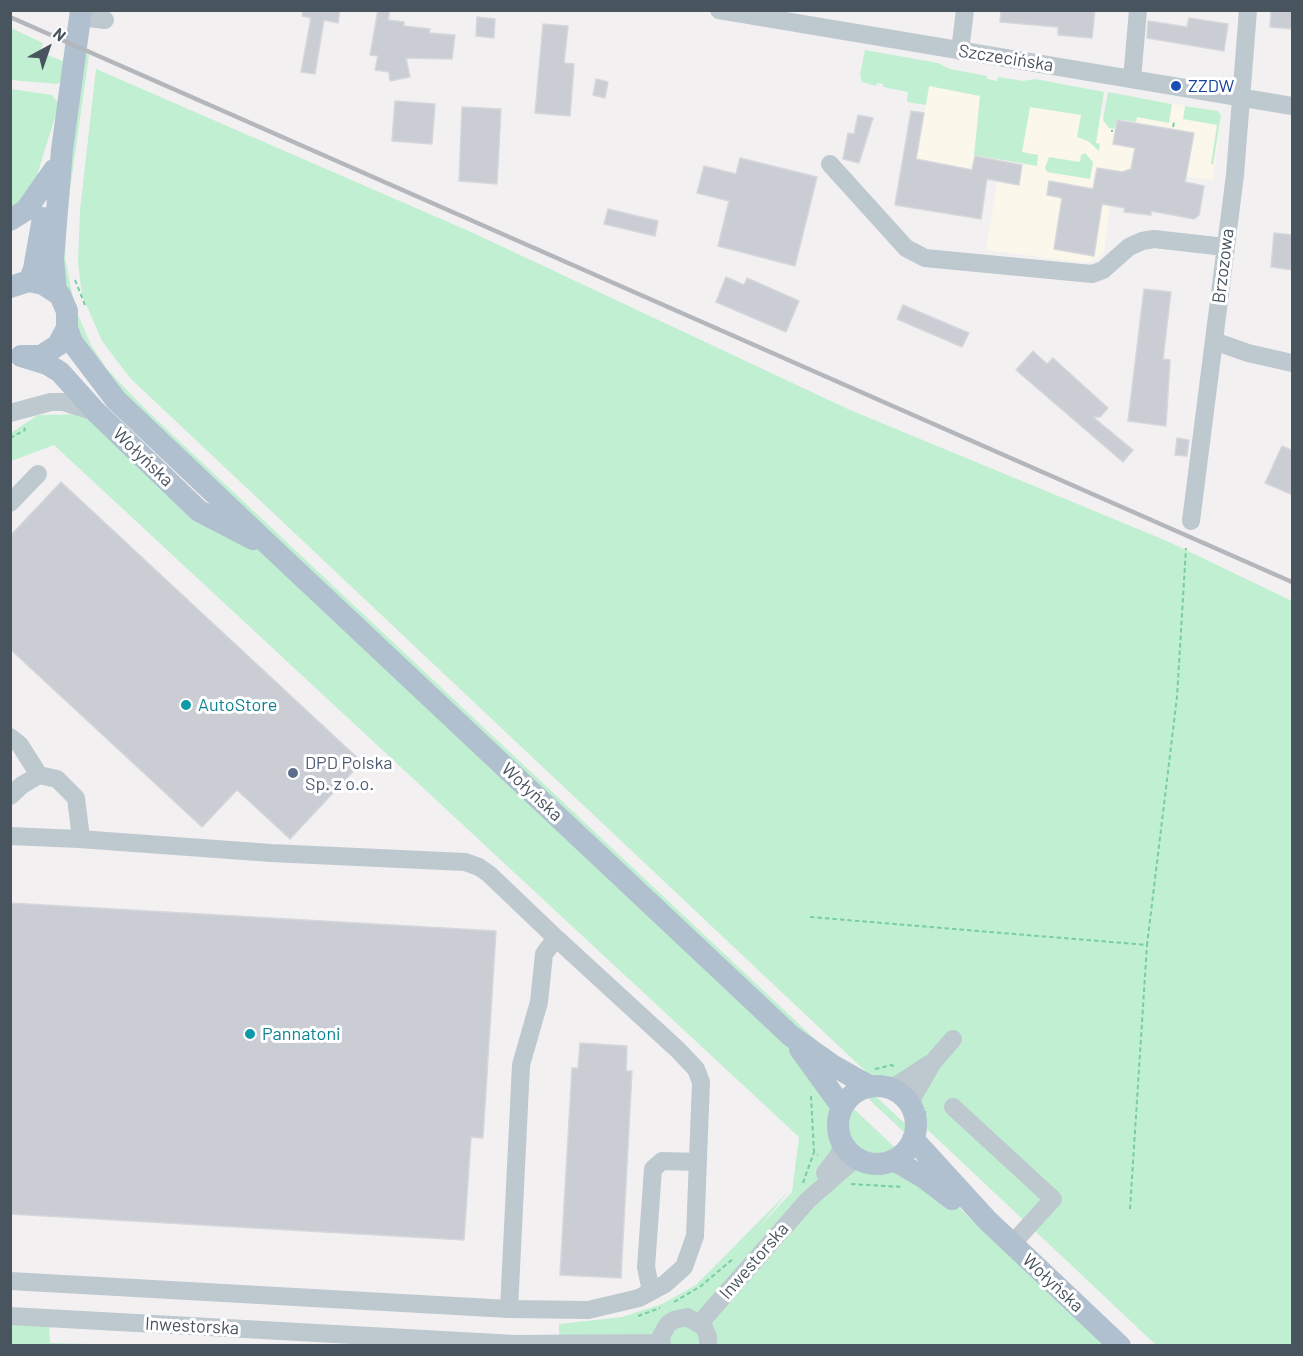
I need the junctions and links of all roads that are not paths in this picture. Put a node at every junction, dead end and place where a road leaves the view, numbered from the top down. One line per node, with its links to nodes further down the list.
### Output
1 (719, 10): 7 (street, Szczecińska)
2 (965, 10): 7 (street)
3 (1138, 10): 8 (street)
4 (1248, 10): 9 (street, Brzozowa)
5 (80, 13): 6 (street); 11 (main road)
6 (105, 20)
7 (960, 51): 8 (street, Szczecińska)
8 (1132, 79): 9 (street, Szczecińska)
9 (1243, 98): 10 (street, Szczecińska); 14 (street, Brzozowa)
10 (1293, 106)
11 (58, 160): 13 (main road); 15 (main road); 16 (main road)
12 (830, 164): 14 (street)
13 (10, 220)
14 (1225, 247): 18 (street, Brzozowa)
15 (19, 281): 16 (main road)
16 (56, 291): 17 (main road, Wołyńska)
17 (67, 328): 19 (main road); 26 (main road, Wołyńska)
18 (1214, 341): 20 (street); 25 (street, Brzozowa)
19 (15, 355): 21 (main road, Wołyńska)
20 (1293, 363)
21 (96, 412): 22 (street); 26 (main road, Wołyńska)
22 (10, 413)
23 (38, 474): 24 (street)
24 (13, 495)
25 (1191, 521)
26 (273, 549): 33 (main road, Wołyńska)
27 (10, 737): 28 (street)
28 (39, 775): 29 (street); 31 (street)
29 (10, 796)
30 (10, 836): 31 (street)
31 (79, 839): 32 (street)
32 (556, 938): 41 (street); 46 (street)
33 (791, 1036): 35 (main road, Wołyńska); 36 (main road, Wołyńska)
34 (953, 1039): 35 (street)
35 (895, 1086): 36 (main road); 38 (main road)
36 (842, 1107): 39 (main road)
37 (953, 1107): 43 (street)
38 (920, 1135): 40 (main road); 42 (main road, Wołyńska)
39 (850, 1151): 40 (main road); 48 (street, Inwestorska)
40 (894, 1160): 42 (main road, Wołyńska)
41 (698, 1161): 45 (street); 45 (street)
42 (987, 1220): 43 (main road, Wołyńska)
43 (1012, 1244): 51 (main road, Wołyńska)
44 (10, 1281): 46 (street)
45 (651, 1291): 46 (street)
46 (509, 1310)
47 (10, 1316): 49 (street, Inwestorska)
48 (700, 1323): 49 (street); 50 (street)
49 (661, 1344)
50 (708, 1346)
51 (1120, 1346)

